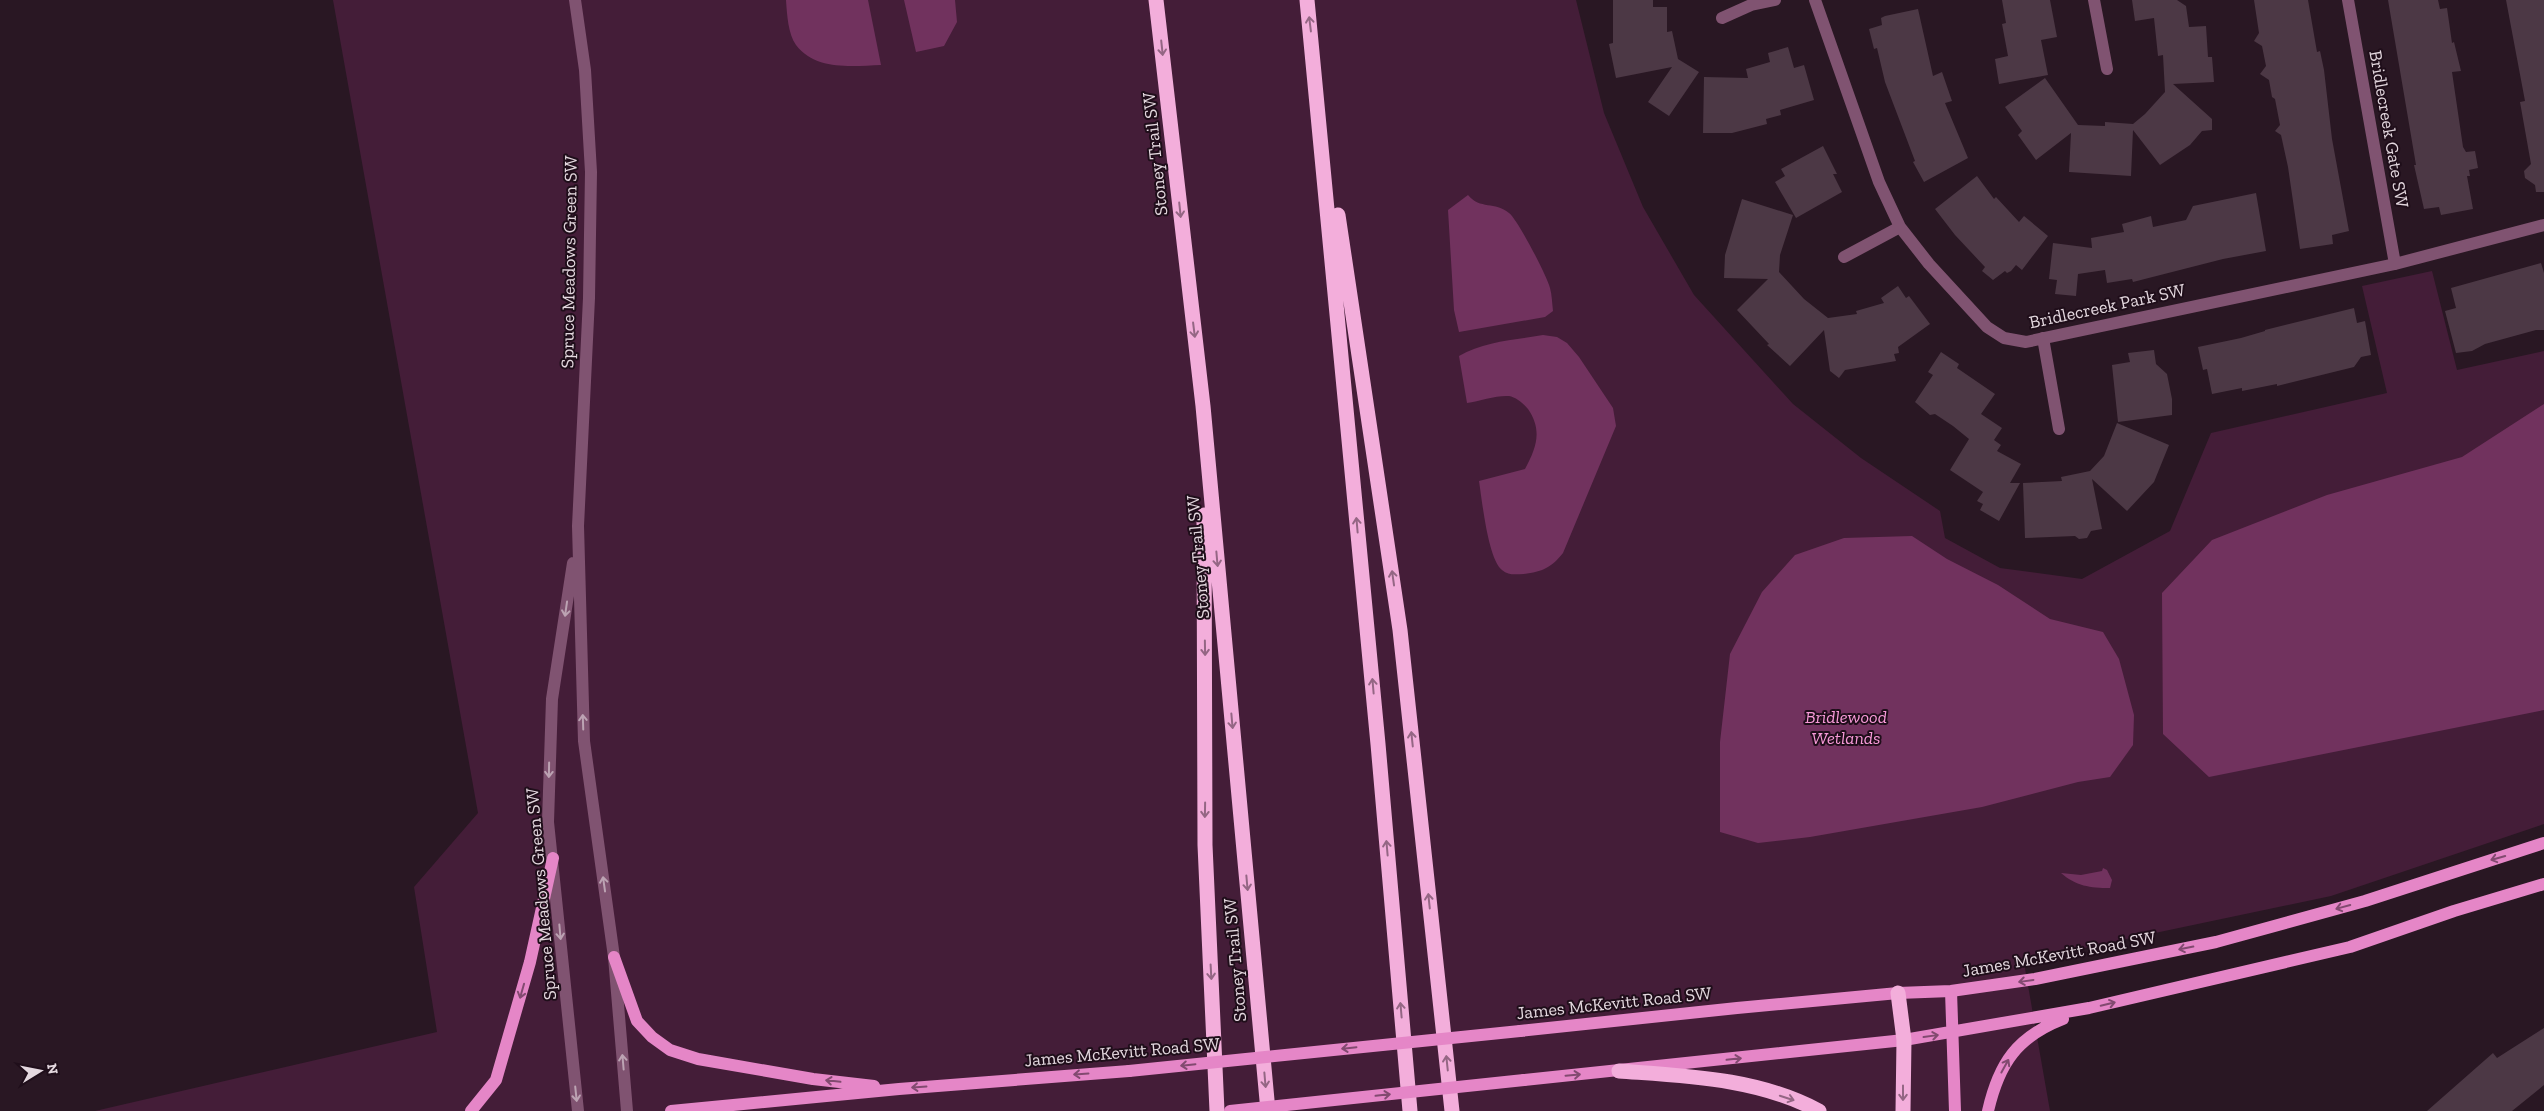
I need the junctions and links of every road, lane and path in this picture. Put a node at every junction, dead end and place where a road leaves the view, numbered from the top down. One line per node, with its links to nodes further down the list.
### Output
1 (574, 0): 18 (street, Spruce Meadows Green SW)
2 (1156, 0): 16 (highway, Stoney Trail SW, one-way to 16)
3 (1307, 0): 9 (highway, one-way to 3)
4 (1775, 0): 8 (street)
5 (1815, 0): 12 (street, Bridlecreek Park SW)
6 (2094, 0): 10 (street)
7 (2348, 0): 14 (street, Bridlecreek Gate SW)
8 (1722, 18)
9 (1313, 47): 37 (highway, one-way to 9); 38 (highway, one-way to 9)
10 (2107, 68)
11 (2544, 225): 14 (street, Bridlecreek Park SW)
12 (1900, 227): 13 (street); 15 (street, Bridlecreek Park SW)
13 (1844, 257)
14 (2395, 264): 15 (street, Bridlecreek Park SW)
15 (2044, 338): 17 (street)
16 (1203, 406): 34 (highway, one-way to 34); 36 (highway, Stoney Trail SW, one-way to 36)
17 (2059, 429)
18 (578, 526): 20 (street, Spruce Meadows Green SW, one-way to 20); 22 (street, Spruce Meadows Green SW, one-way to 18)
19 (2544, 843): 23 (main road, James McKevitt Road SW, one-way to 23)
20 (553, 858): 30 (main road, one-way to 30); 31 (street, Spruce Meadows Green SW, one-way to 31)
21 (2544, 884): 25 (main road, one-way to 21)
22 (614, 957): 29 (main road, one-way to 22); 32 (street, Spruce Meadows Green SW, one-way to 22)
23 (1951, 991): 24 (main road, James McKevitt Road SW); 26 (main road)
24 (1898, 993): 27 (highway); 29 (main road, James McKevitt Road SW, one-way to 29, bridge)
25 (2089, 1008): 26 (main road); 42 (main road, one-way to 25)
26 (1954, 1033): 27 (main road, one-way to 26); 41 (main road)
27 (1904, 1040): 28 (main road, one-way to 27); 40 (highway, one-way to 40)
28 (1619, 1071): 35 (main road, one-way to 28, bridge); 39 (highway, one-way to 39)
29 (899, 1089): 33 (main road, James McKevitt Road SW)
30 (471, 1111)
31 (578, 1111)
32 (627, 1111)
33 (671, 1111)
34 (1217, 1111)
35 (1230, 1111)
36 (1268, 1111)
37 (1410, 1111)
38 (1452, 1111)
39 (1819, 1111)
40 (1903, 1111)
41 (1955, 1111)
42 (1988, 1111)

